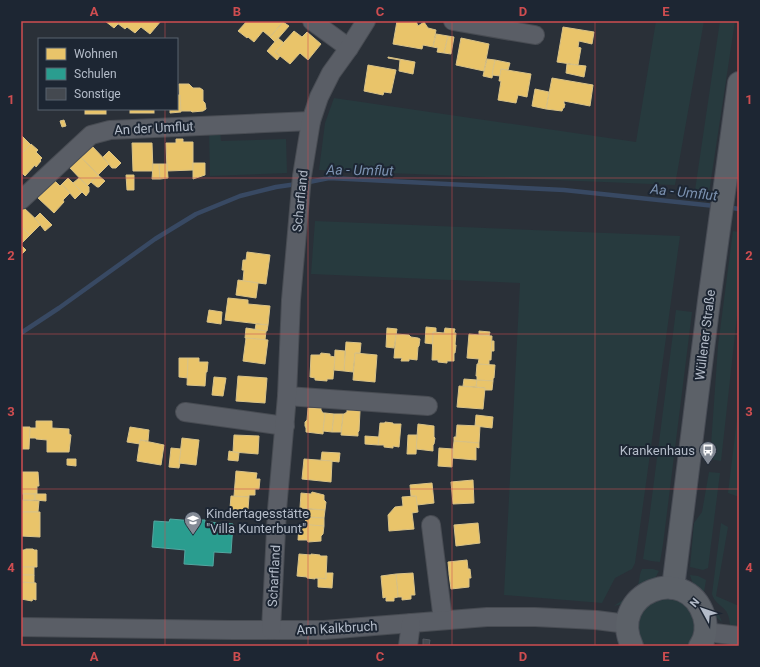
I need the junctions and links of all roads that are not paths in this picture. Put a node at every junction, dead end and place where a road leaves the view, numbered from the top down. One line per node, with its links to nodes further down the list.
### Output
1 (312, 21): 5 (street)
2 (366, 21): 5 (street, Scharfland)
3 (453, 21): 4 (street)
4 (535, 35)
5 (349, 48): 7 (street, Scharfland)
6 (739, 83): 14 (main road, Wüllener Straße)
7 (311, 120): 8 (street, An der Umflut); 9 (street, Scharfland)
8 (22, 198)
9 (288, 396): 10 (street); 12 (street, Scharfland)
10 (428, 406)
11 (186, 412): 12 (street)
12 (285, 426): 19 (street, Scharfland)
13 (432, 525): 15 (street)
14 (674, 588): 17 (main road); 22 (main road)
15 (443, 620): 16 (street, Am Kalkbruch); 17 (street, Am Kalkbruch)
16 (411, 623): 19 (street, Am Kalkbruch); 23 (street)
17 (627, 624): 24 (main road)
18 (21, 627): 21 (street, Am Kalkbruch)
19 (271, 630): 21 (street, Am Kalkbruch)
20 (739, 636): 22 (street)
21 (231, 638)
22 (703, 639)
23 (408, 646)
24 (632, 646)

